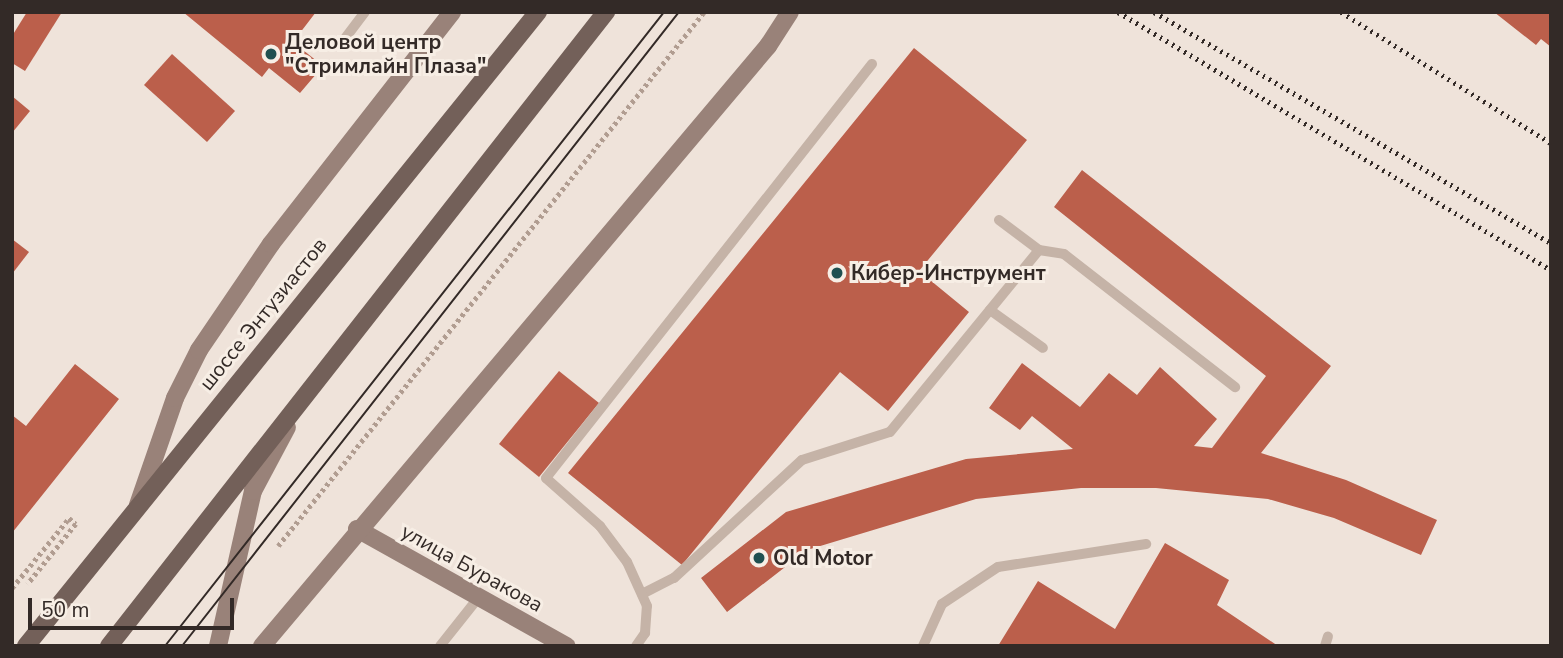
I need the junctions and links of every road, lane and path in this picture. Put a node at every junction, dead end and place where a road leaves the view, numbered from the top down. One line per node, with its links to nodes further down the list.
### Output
1 (365, 12): 7 (lane)
2 (452, 12): 15 (main road)
3 (538, 12): 15 (main road, шоссе Энтузиастов)
4 (606, 12): 14 (main road)
5 (704, 12): 18 (path)
6 (790, 12): 16 (main road)
7 (340, 45)
8 (872, 64): 21 (lane)
9 (999, 220): 10 (lane)
10 (1040, 250): 11 (lane); 13 (lane)
11 (990, 310): 12 (lane); 21 (lane)
12 (1043, 348)
13 (1235, 387)
14 (299, 404): 24 (main road); 25 (main road)
15 (138, 505): 23 (main road, шоссе Энтузиастов)
16 (357, 529): 22 (main road, улица Буракова); 26 (main road)
17 (1146, 544): 30 (lane)
18 (278, 546)
19 (28, 584): 20 (path)
20 (12, 588)
21 (642, 594): 29 (lane)
22 (479, 597): 27 (lane); 28 (main road, улица Буракова)
23 (26, 646)
24 (109, 646)
25 (218, 646)
26 (262, 646)
27 (440, 646)
28 (565, 646)
29 (636, 646)
30 (923, 646)

